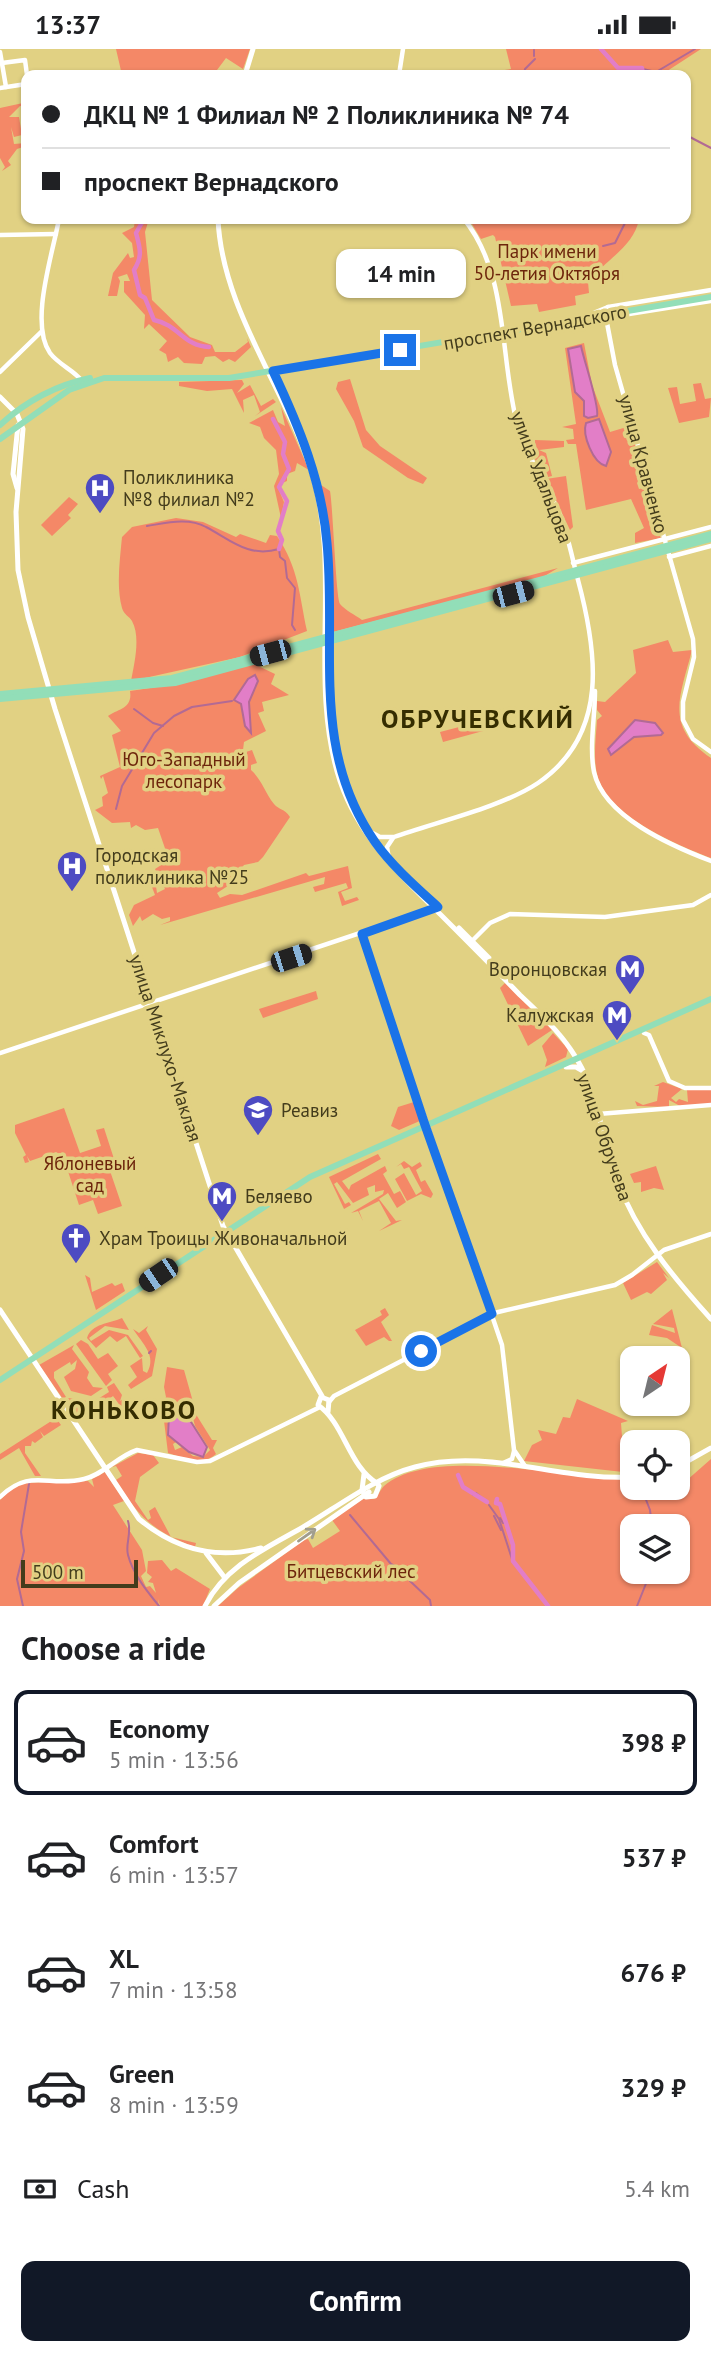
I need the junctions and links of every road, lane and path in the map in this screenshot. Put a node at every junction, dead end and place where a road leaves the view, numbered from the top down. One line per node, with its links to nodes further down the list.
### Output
1 (255, 49): 6 (main road)
2 (403, 49): 7 (street)
3 (0, 52): 4 (street)
4 (2, 63): 5 (street); 9 (street)
5 (26, 70)
6 (249, 70)
7 (400, 70)
8 (21, 85): 9 (street)
9 (3, 88)
10 (58, 224): 13 (street)
11 (220, 224): 21 (main road, улица Обручева)
12 (467, 224): 17 (street, улица Удальцова)
13 (57, 234): 14 (street); 18 (street)
14 (0, 235)
15 (711, 295): 16 (main road, проспект Вернадского)
16 (607, 313): 17 (main road, проспект Вернадского); 19 (street, улица Кравченко)
17 (501, 331): 21 (main road, проспект Вернадского); 44 (street, улица Удальцова)
18 (41, 332): 20 (street); 22 (street)
19 (612, 347): 29 (street, улица Кравченко); 29 (street, улица Кравченко)
20 (68, 369): 23 (street); 24 (street)
21 (271, 369): 23 (main road, проспект Вернадского); 45 (main road, улица Обручева)
22 (0, 372)
23 (84, 381): 24 (main road, проспект Вернадского)
24 (72, 385): 25 (main road, проспект Вернадского); 27 (main road, проспект Вернадского)
25 (50, 391): 27 (main road); 28 (main road, проспект Вернадского)
26 (0, 397): 28 (main road)
27 (54, 399): 30 (main road, проспект Вернадского)
28 (15, 412): 31 (main road); 32 (main road, проспект Вернадского)
29 (630, 414): 37 (street, улица Кравченко); 38 (street, улица Кравченко)
30 (30, 416): 31 (main road, проспект Вернадского); 34 (main road)
31 (19, 424): 33 (main road, проспект Вернадского); 34 (main road); 35 (main road)
32 (0, 425)
33 (8, 433): 35 (main road); 36 (main road, проспект Вернадского)
34 (23, 433): 39 (main road)
35 (16, 438): 39 (main road)
36 (0, 439)
37 (641, 462): 38 (street); 43 (street, улица Кравченко)
38 (646, 469): 43 (street, улица Кравченко)
39 (17, 498): 47 (main road, улица Миклухо-Маклая)
40 (710, 530): 43 (main road)
41 (711, 539): 43 (main road)
42 (711, 546): 43 (street)
43 (666, 547): 44 (main road); 51 (street)
44 (575, 570): 45 (main road); 46 (street, улица Удальцова)
45 (328, 640): 47 (main road); 52 (main road, улица Обручева)
46 (593, 684): 49 (street); 50 (street)
47 (51, 693): 48 (main road); 64 (main road, улица Миклухо-Маклая)
48 (0, 697)
49 (586, 720): 50 (street); 54 (street)
50 (594, 729): 56 (street)
51 (711, 752)
52 (347, 796): 53 (main road, улица Обручева); 58 (main road, улица Обручева)
53 (367, 830): 54 (street); 55 (main road, улица Обручева)
54 (390, 839): 55 (street)
55 (389, 859): 59 (main road, улица Обручева)
56 (711, 861)
57 (711, 895): 62 (street)
58 (426, 901): 59 (main road, улица Обручева); 60 (street)
59 (436, 909): 60 (street); 62 (main road, улица Обручева)
60 (425, 914): 61 (street)
61 (362, 934): 64 (street); 72 (street)
62 (471, 943): 67 (main road, улица Обручева)
63 (711, 1001): 65 (main road); 67 (main road)
64 (152, 1004): 66 (street); 73 (main road, улица Миклухо-Маклая)
65 (648, 1032): 67 (main road); 69 (street)
66 (0, 1053)
67 (578, 1058): 68 (main road, улица Обручева); 68 (main road); 71 (main road, улица Обручева); 72 (main road)
68 (585, 1074): 71 (main road, улица Обручева)
69 (711, 1088)
70 (711, 1105): 71 (street)
71 (599, 1114): 75 (main road, улица Обручева)
72 (425, 1126): 73 (main road); 77 (street)
73 (226, 1232): 79 (main road); 81 (main road, улица Миклухо-Маклая)
74 (711, 1234): 75 (street)
75 (659, 1254): 77 (street); 78 (main road, улица Обручева)
76 (0, 1310): 79 (main road)
77 (492, 1314): 81 (street); 82 (street)
78 (711, 1316)
79 (32, 1360): 80 (main road); 87 (main road)
80 (0, 1382)
81 (323, 1402): 87 (street); 88 (main road, улица Миклухо-Маклая)
82 (514, 1450): 85 (street); 86 (street)
83 (711, 1450): 84 (main road)
84 (690, 1461)
85 (503, 1462): 86 (main road); 91 (main road)
86 (525, 1466): 89 (main road)
87 (104, 1468): 93 (street); 95 (main road)
88 (363, 1473): 91 (main road, улица Миклухо-Маклая); 92 (main road, улица Миклухо-Маклая)
89 (620, 1477)
90 (620, 1477): 91 (main road)
91 (376, 1483): 92 (main road); 92 (main road)
92 (363, 1491): 94 (main road); 96 (main road, one-way to 92)
93 (0, 1497)
94 (273, 1544): 95 (main road); 96 (main road); 97 (main road)
95 (205, 1552): 97 (main road)
96 (280, 1554): 99 (main road)
97 (225, 1578): 98 (main road)
98 (205, 1606)
99 (214, 1606)

